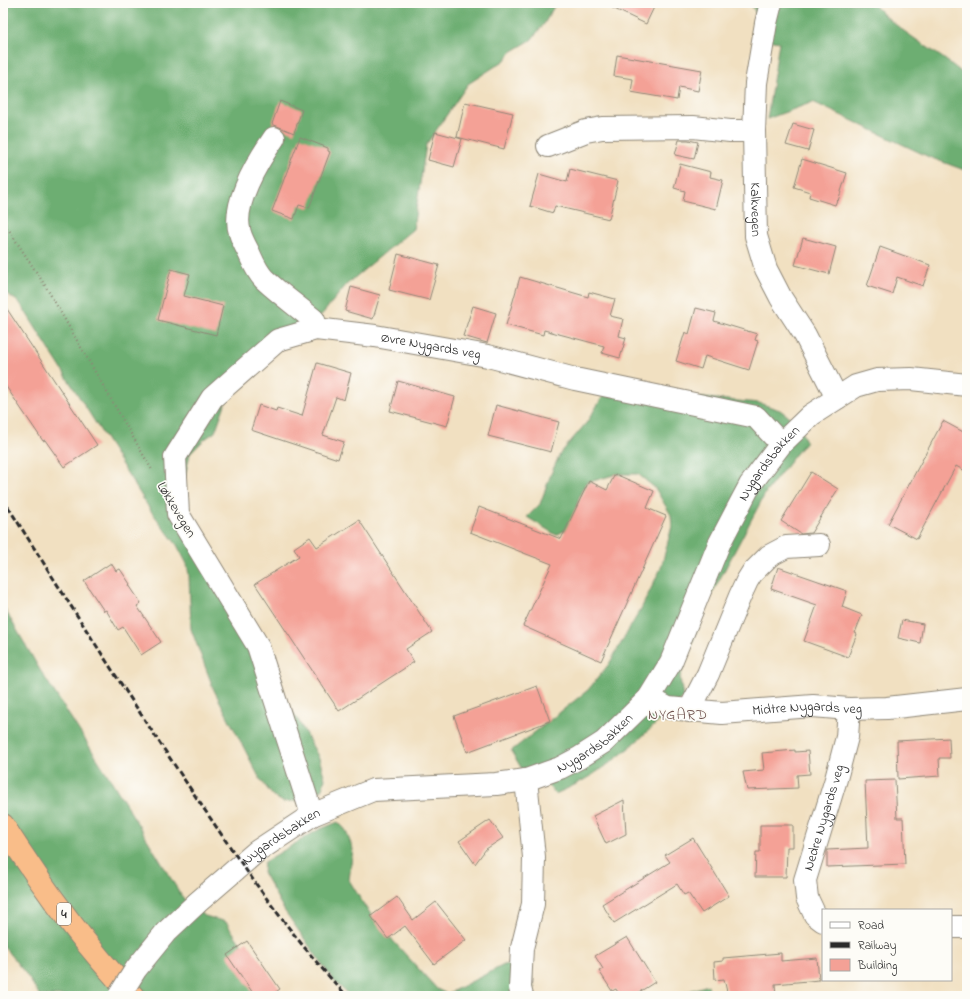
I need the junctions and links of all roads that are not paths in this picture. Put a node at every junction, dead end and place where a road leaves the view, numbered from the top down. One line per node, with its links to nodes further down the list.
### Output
1 (771, 3): 2 (street, Kalkvegen)
2 (754, 131): 4 (street); 7 (street, Kalkvegen)
3 (274, 138): 5 (street)
4 (548, 146)
5 (316, 329): 8 (street, Øvre Nygards veg); 9 (street, Øvre Nygards veg)
6 (967, 385): 7 (street, Nygardsbakken)
7 (837, 398): 8 (street, Nygardsbakken)
8 (781, 444): 11 (street, Nygardsbakken)
9 (178, 514): 16 (street, Løkkevegen)
10 (819, 545): 14 (street)
11 (649, 698): 14 (street, Midtre Nygards veg); 15 (street, Nygardsbakken)
12 (967, 699): 13 (street, Midtre Nygards veg)
13 (849, 709): 14 (street, Midtre Nygards veg); 18 (street, Nedre Nygards veg)
14 (689, 711)
15 (526, 780): 16 (street, Nygardsbakken); 23 (street)
16 (312, 815): 21 (street, Nygardsbakken, bridge)
17 (3, 825): 22 (highway, 4)
18 (822, 920)
19 (952, 927): 20 (street)
20 (967, 927)
21 (119, 996)
22 (133, 996)
23 (522, 996)

